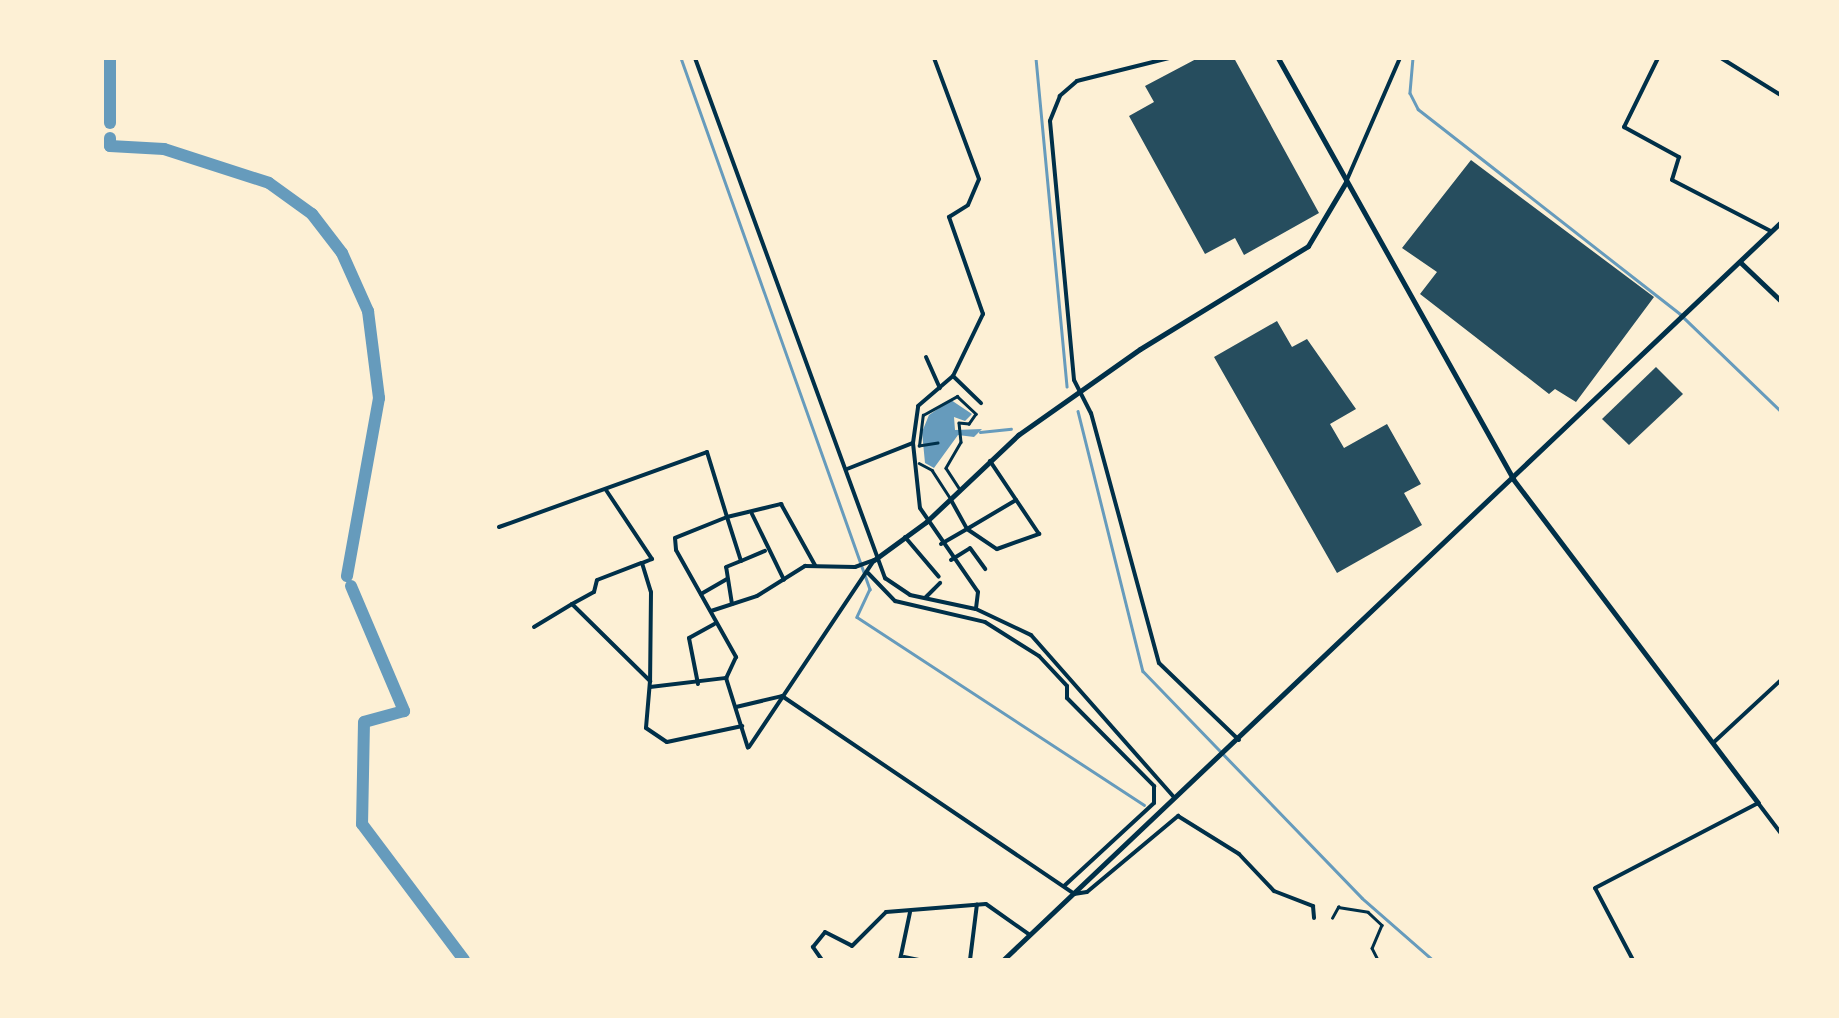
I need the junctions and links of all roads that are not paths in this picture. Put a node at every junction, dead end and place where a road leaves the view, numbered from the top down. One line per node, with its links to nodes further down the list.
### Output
1 (695, 58): 23 (street)
2 (934, 58): 15 (street)
3 (1169, 58): 17 (street)
4 (1278, 58): 9 (main road)
5 (1400, 58): 9 (street)
6 (1658, 58): 11 (street)
7 (1721, 58): 8 (street)
8 (1782, 96)
9 (1346, 182): 17 (main road); 24 (main road)
10 (1782, 221): 11 (main road)
11 (1771, 232): 12 (main road)
12 (1740, 262): 13 (main road); 24 (main road)
13 (1782, 302)
14 (926, 356): 16 (street)
15 (953, 376): 16 (street); 18 (street)
16 (940, 388): 20 (street)
17 (1081, 394): 21 (main road); 61 (street)
18 (981, 402)
19 (938, 443): 20 (street)
20 (916, 444): 22 (street); 23 (street); 26 (street)
21 (990, 461): 26 (main road); 28 (street)
22 (918, 463): 27 (street); 31 (street)
23 (847, 470): 38 (street)
24 (1513, 479): 61 (main road); 62 (main road)
25 (606, 490): 30 (street); 32 (street); 40 (street)
26 (960, 490): 27 (main road)
27 (951, 499): 31 (main road); 33 (street)
28 (1016, 500): 33 (street); 33 (street)
29 (752, 514): 30 (street); 36 (street); 41 (street)
30 (727, 517): 37 (street); 46 (street)
31 (926, 522): 34 (main road); 35 (street)
32 (499, 527)
33 (966, 529): 35 (street)
34 (905, 537): 38 (main road); 47 (street)
35 (941, 544): 39 (street)
36 (766, 550): 37 (street); 45 (street)
37 (742, 560): 44 (street)
38 (874, 560): 41 (street); 43 (street); 47 (street)
39 (951, 560): 42 (street); 50 (street)
40 (642, 562): 48 (street); 56 (street)
41 (815, 565): 45 (street)
42 (984, 568)
43 (868, 572): 58 (street); 66 (street)
44 (727, 578): 46 (street); 49 (street)
45 (784, 580): 49 (street)
46 (700, 594): 51 (street)
47 (926, 598): 50 (street)
48 (572, 604): 53 (street); 56 (street)
49 (732, 604): 51 (street)
50 (976, 609): 63 (street)
51 (709, 612): 52 (street)
52 (714, 624): 54 (street); 57 (street)
53 (534, 627)
54 (726, 678): 57 (street); 59 (street)
55 (1782, 679): 62 (street)
56 (650, 684): 57 (street); 60 (street)
57 (698, 684)
58 (782, 696): 59 (street); 60 (street); 66 (street)
59 (736, 708): 60 (street)
60 (742, 726)
61 (1239, 740): 63 (main road)
62 (1714, 742): 64 (main road)
63 (1174, 796): 67 (main road)
64 (1758, 803): 65 (street); 79 (street)
65 (1782, 836)
66 (1064, 886): 67 (street)
67 (1074, 894): 70 (street); 72 (main road)
68 (977, 904): 69 (street); 72 (street); 76 (street)
69 (910, 911): 73 (street); 74 (street)
70 (1314, 918)
71 (1332, 918): 78 (street)
72 (1030, 936): 77 (main road)
73 (901, 958): 75 (street)
74 (822, 960)
75 (918, 960)
76 (970, 960)
77 (1003, 960)
78 (1378, 960)
79 (1634, 960)

